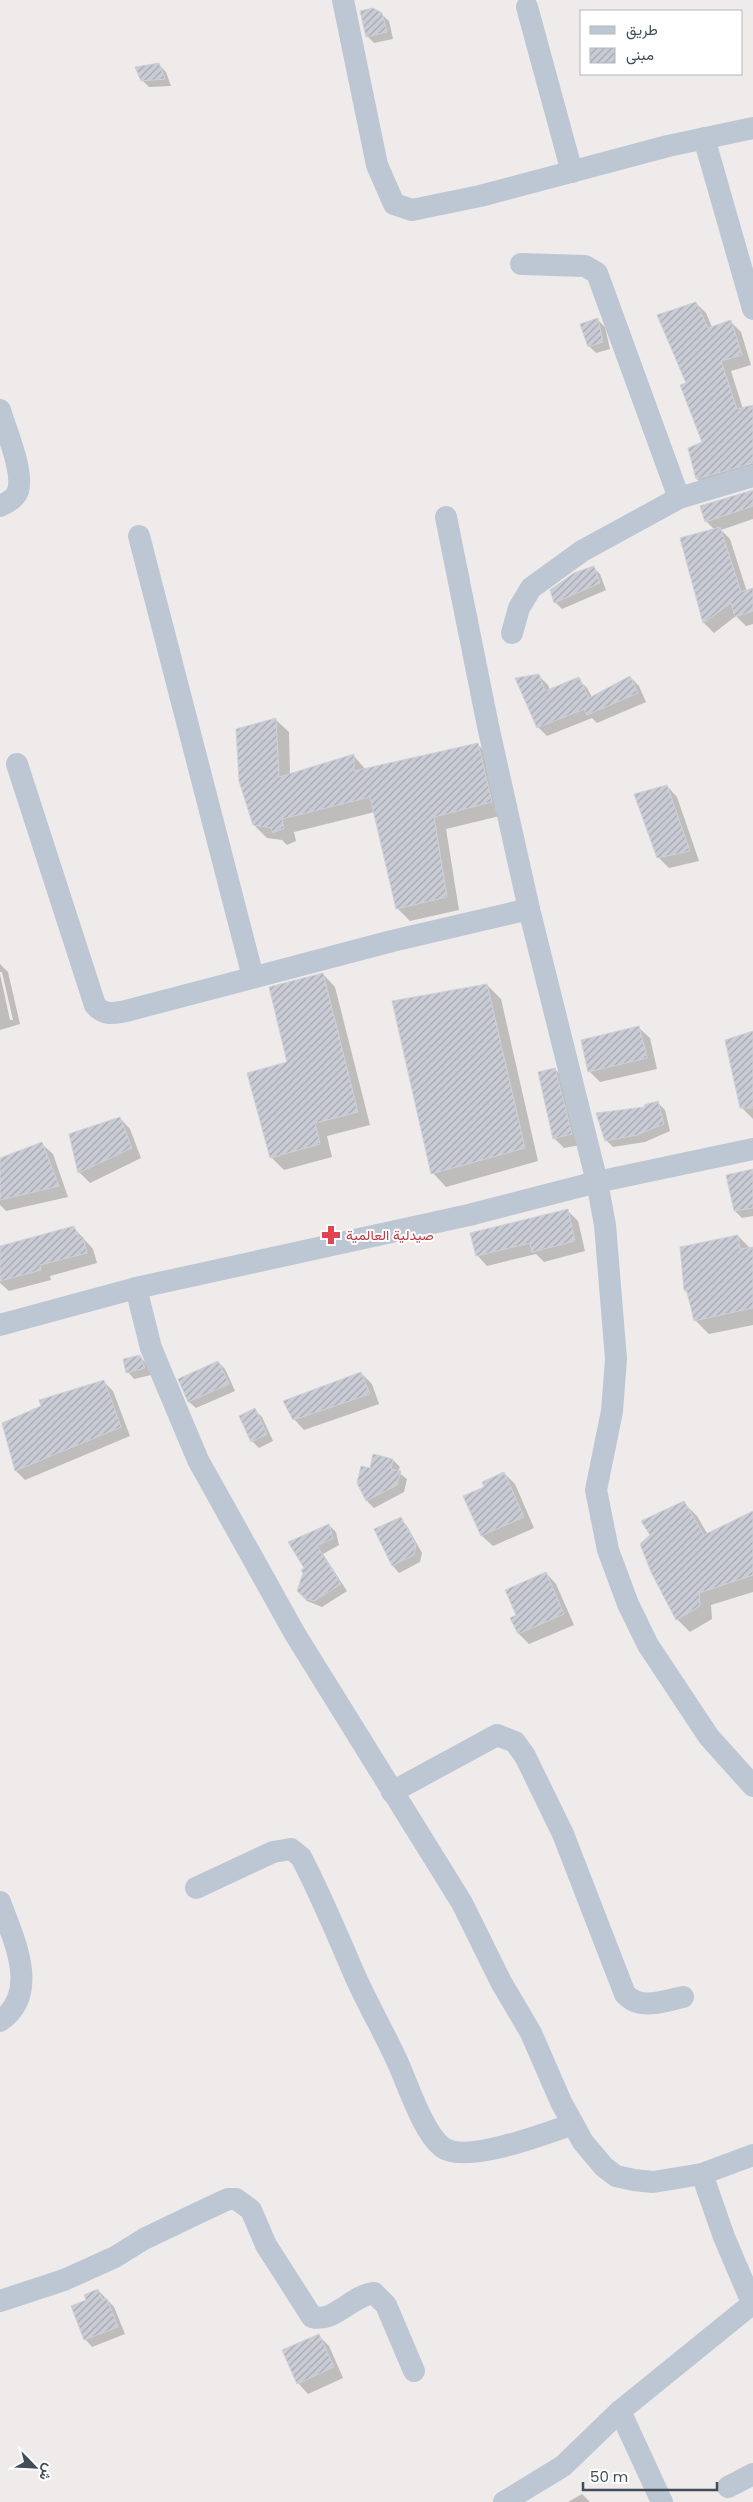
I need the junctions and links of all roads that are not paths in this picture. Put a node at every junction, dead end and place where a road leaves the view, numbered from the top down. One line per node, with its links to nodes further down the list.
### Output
1 (343, 0): 5 (street)
2 (527, 7): 5 (street)
3 (753, 128): 4 (street)
4 (704, 138): 5 (street); 7 (street)
5 (572, 172)
6 (521, 264): 10 (street)
7 (753, 309)
8 (0, 410): 11 (street)
9 (753, 476): 10 (street)
10 (679, 498): 14 (street)
11 (0, 506)
12 (446, 517): 16 (street)
13 (139, 536): 17 (street)
14 (512, 633)
15 (17, 764): 17 (street)
16 (529, 909): 17 (street); 19 (street)
17 (253, 977)
18 (753, 1149): 19 (street)
19 (597, 1182): 20 (street); 22 (street)
20 (136, 1288): 21 (street); 23 (street)
21 (0, 1325)
22 (753, 1786)
23 (392, 1792): 26 (street); 28 (street)
24 (196, 1888): 28 (street)
25 (0, 1902): 27 (street)
26 (683, 1997)
27 (0, 2020)
28 (573, 2124): 30 (street)
29 (753, 2155): 30 (street)
30 (702, 2174): 32 (street)
31 (0, 2301): 33 (street)
32 (753, 2305): 34 (street)
33 (414, 2371)
34 (620, 2411): 37 (street); 38 (street)
35 (753, 2474): 36 (street)
36 (728, 2487)
37 (504, 2502)
38 (662, 2502)

